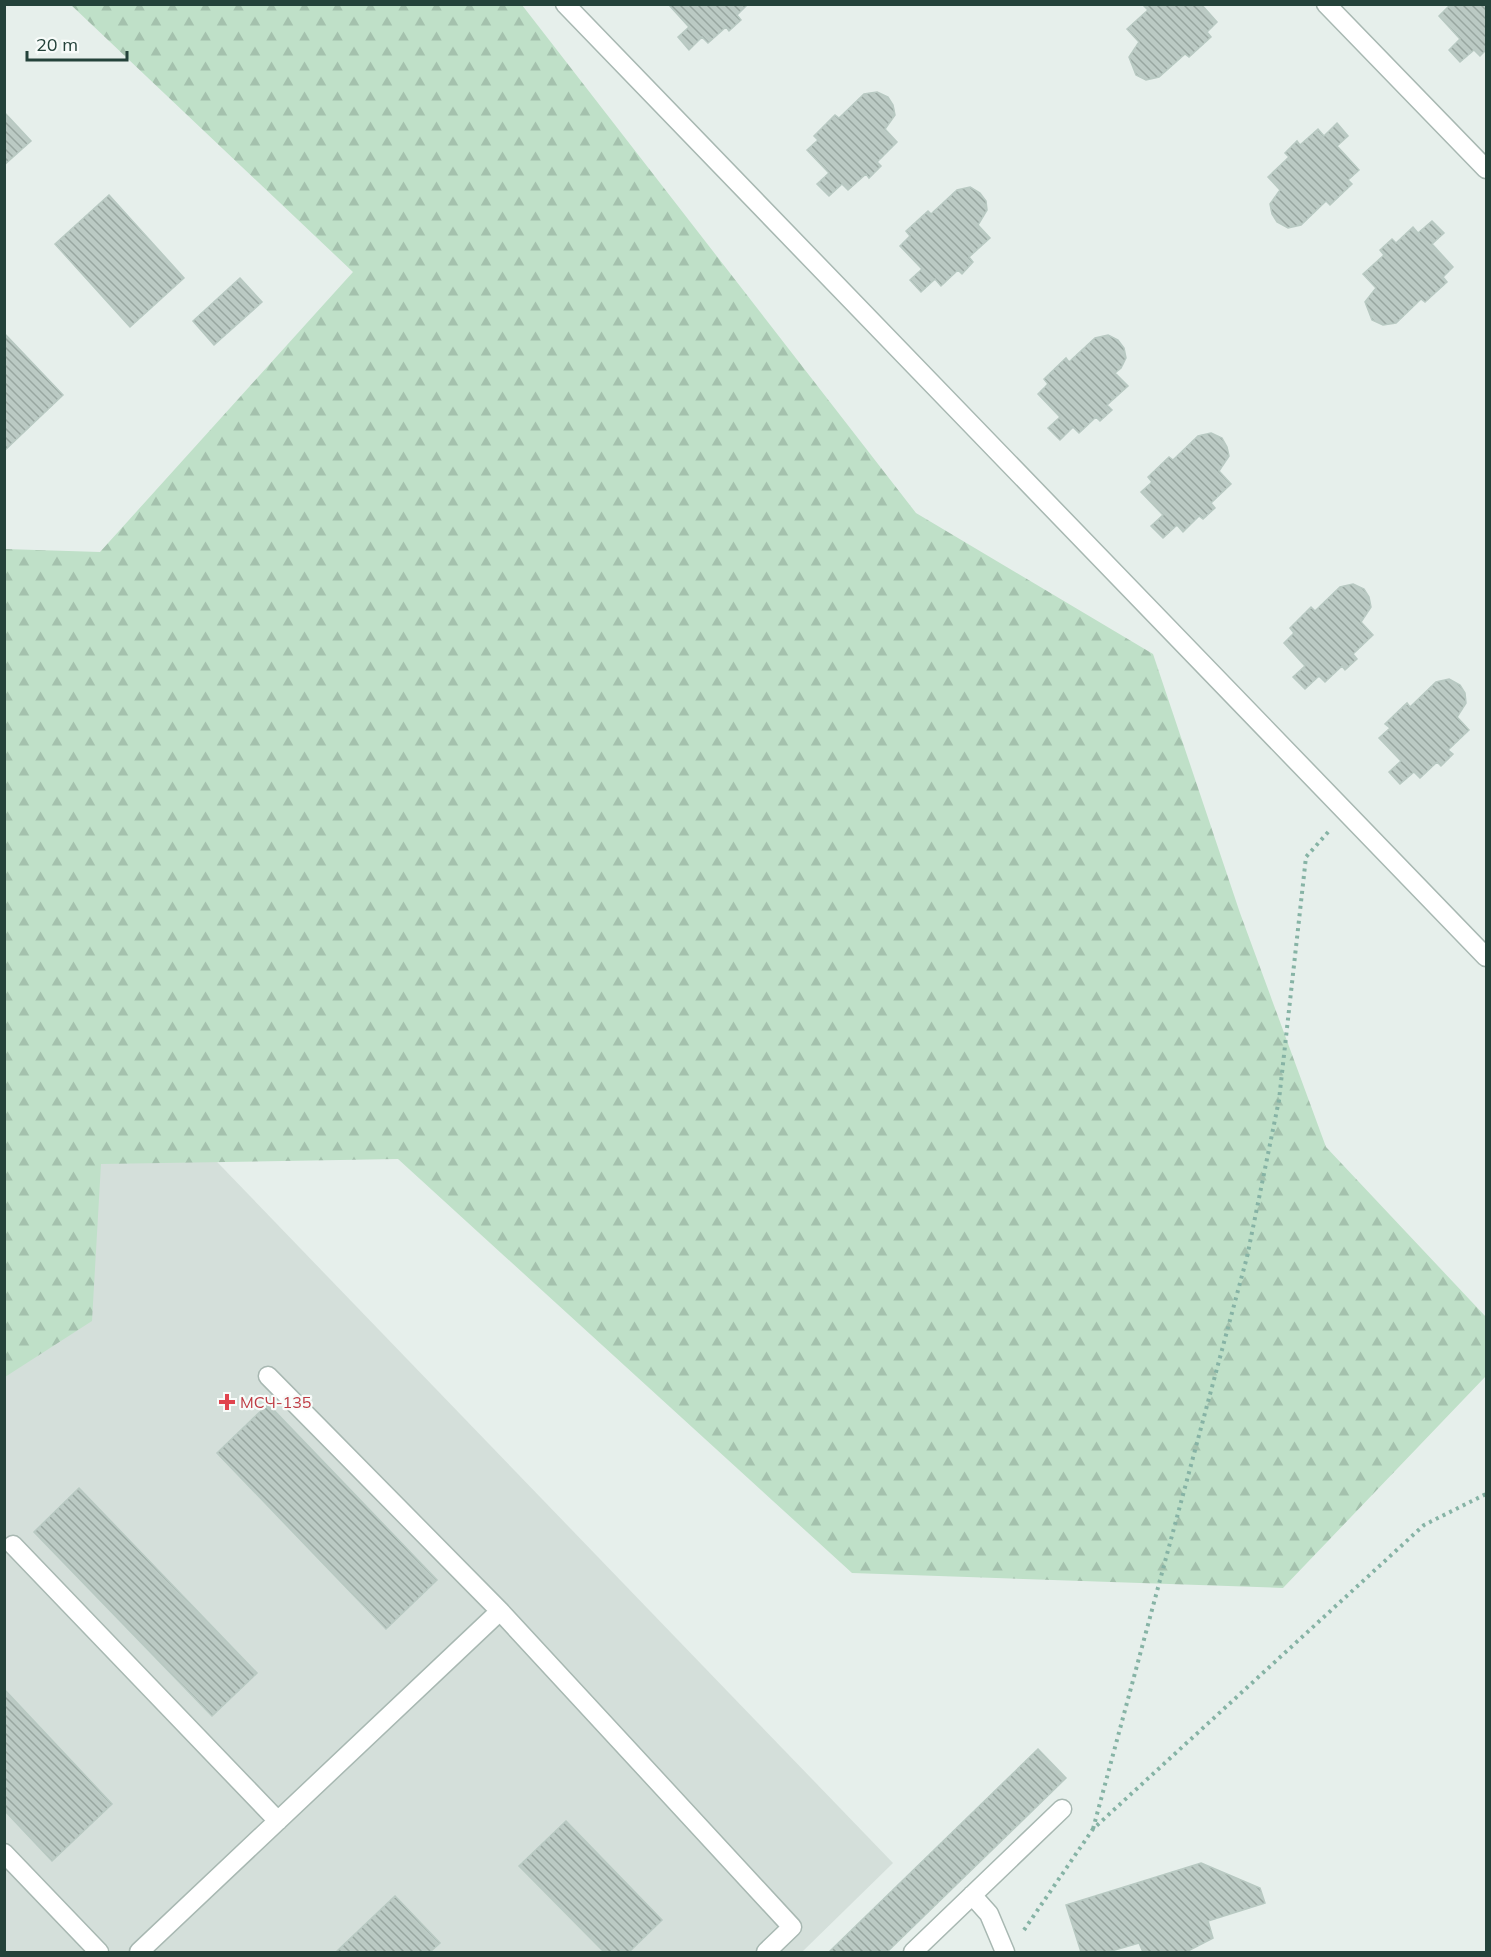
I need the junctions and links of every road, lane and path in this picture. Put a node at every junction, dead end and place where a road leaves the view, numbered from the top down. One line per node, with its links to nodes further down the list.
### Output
1 (565, 4): 4 (lane)
2 (1326, 4): 3 (lane)
3 (1486, 169)
4 (1346, 812): 5 (lane); 12 (path)
5 (1486, 957)
6 (268, 1376): 9 (lane)
7 (1486, 1494): 12 (path)
8 (14, 1545): 11 (lane)
9 (500, 1611): 11 (lane); 18 (lane)
10 (1062, 1809): 14 (lane)
11 (278, 1821): 17 (lane)
12 (1093, 1829): 15 (path)
13 (4, 1852): 16 (lane)
14 (972, 1895): 19 (lane); 20 (lane)
15 (1021, 1934)
16 (99, 1953)
17 (139, 1953)
18 (766, 1953)
19 (913, 1953)
20 (1005, 1953)

